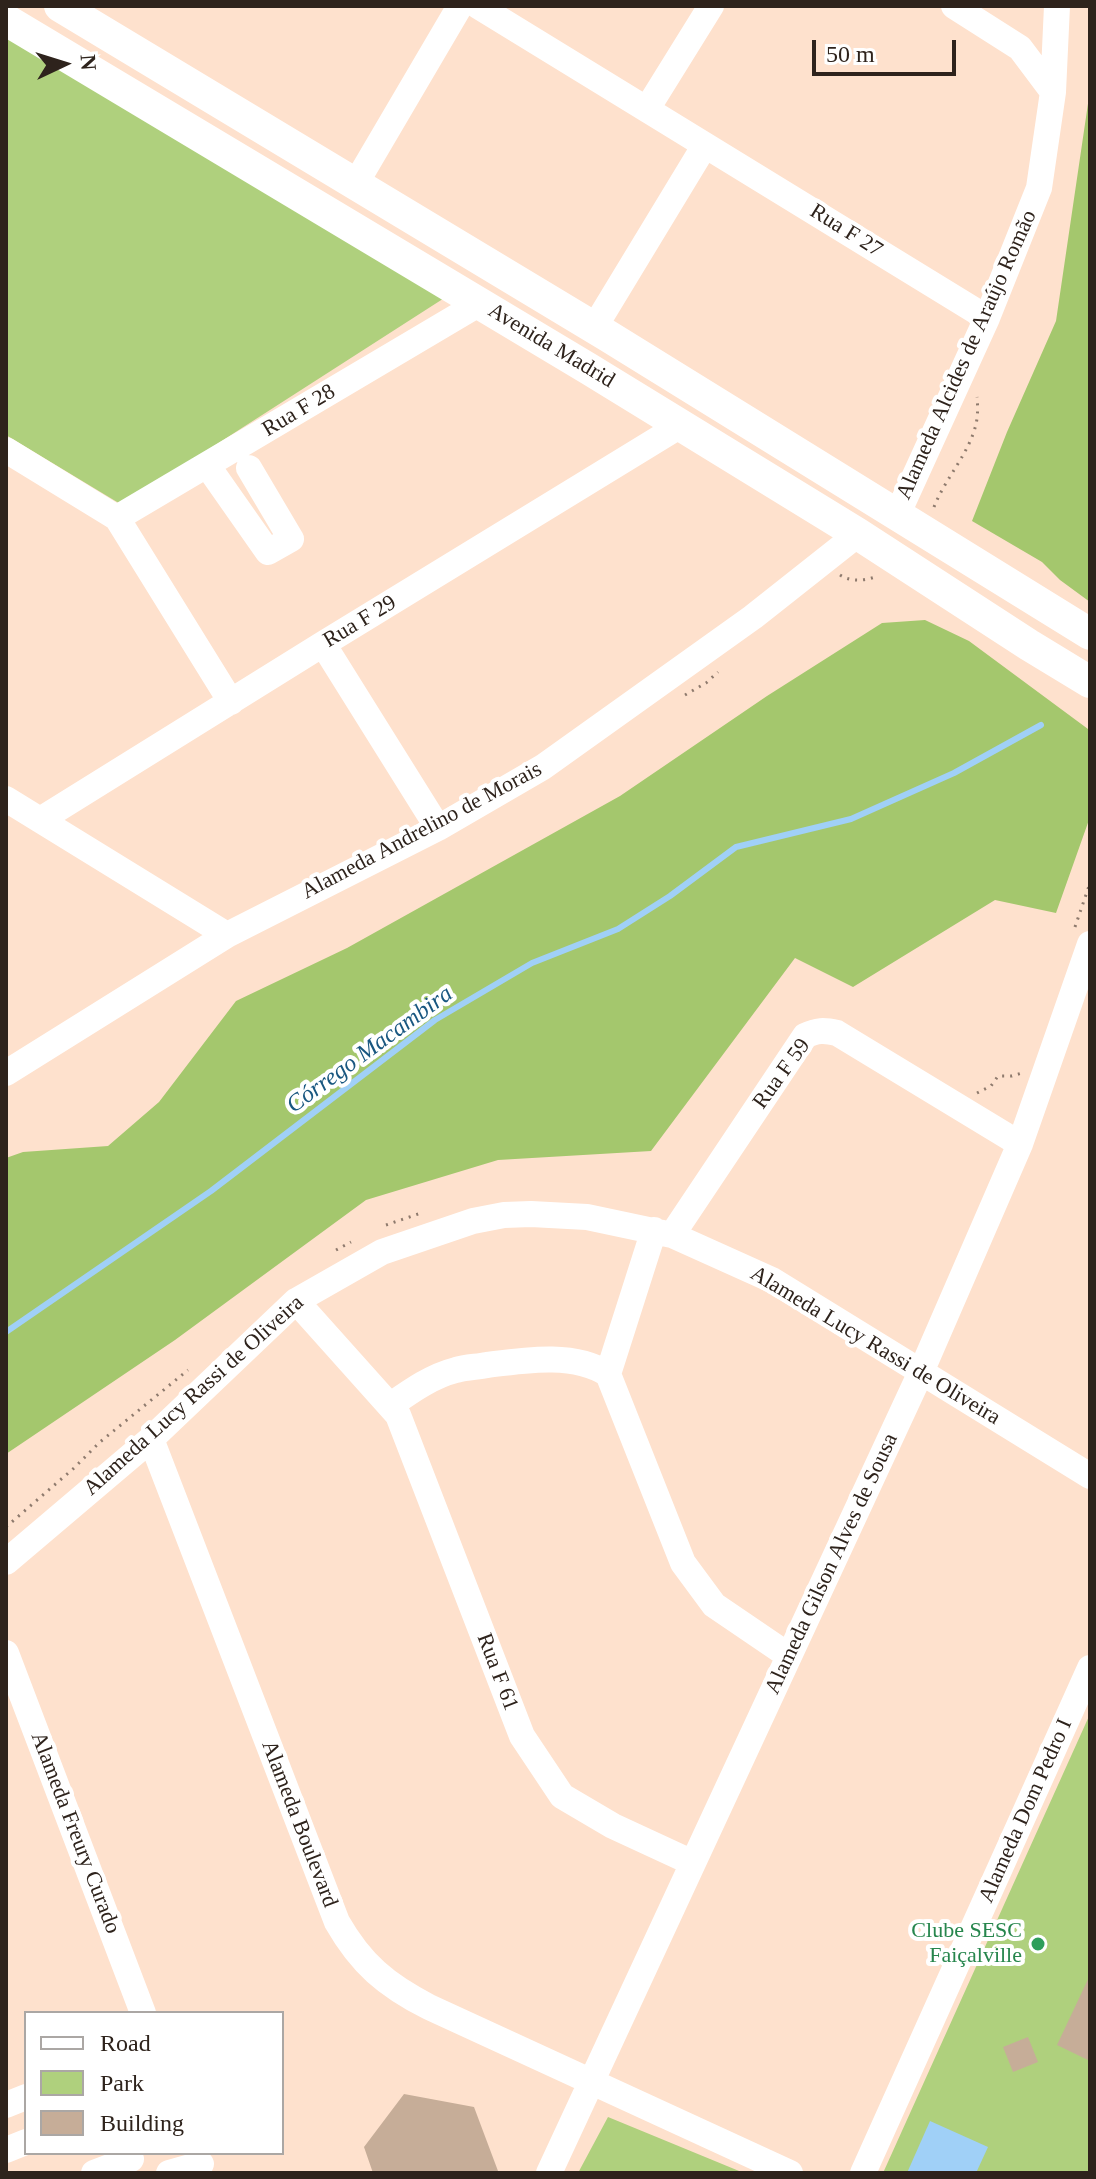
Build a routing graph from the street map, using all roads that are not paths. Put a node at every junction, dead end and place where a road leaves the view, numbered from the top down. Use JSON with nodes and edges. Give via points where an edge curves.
{"nodes":[{"id":1,"x":60,"y":6,"type":"edge"},
{"id":2,"x":460,"y":6,"type":"edge"},
{"id":3,"x":478,"y":6,"type":"edge"},
{"id":4,"x":711,"y":6,"type":"edge"},
{"id":5,"x":954,"y":6,"type":"edge"},
{"id":6,"x":1057,"y":6,"type":"edge"},
{"id":7,"x":6,"y":20,"type":"edge"},
{"id":8,"x":1053,"y":92,"type":"junction"},
{"id":9,"x":647,"y":109,"type":"junction"},
{"id":10,"x":705,"y":145,"type":"junction"},
{"id":11,"x":356,"y":183,"type":"junction"},
{"id":12,"x":480,"y":303,"type":"junction"},
{"id":13,"x":987,"y":318,"type":"junction"},
{"id":14,"x":594,"y":328,"type":"junction"},
{"id":15,"x":681,"y":425,"type":"junction"},
{"id":16,"x":6,"y":450,"type":"edge"},
{"id":17,"x":207,"y":465,"type":"junction"},
{"id":18,"x":249,"y":468,"type":"dead end"},
{"id":19,"x":898,"y":513,"type":"junction"},
{"id":20,"x":117,"y":518,"type":"junction"},
{"id":21,"x":858,"y":534,"type":"junction"},
{"id":22,"x":1090,"y":634,"type":"edge"},
{"id":23,"x":323,"y":644,"type":"junction"},
{"id":24,"x":1090,"y":682,"type":"edge"},
{"id":25,"x":231,"y":702,"type":"junction"},
{"id":26,"x":6,"y":799,"type":"edge"},
{"id":27,"x":40,"y":820,"type":"junction"},
{"id":28,"x":438,"y":828,"type":"junction"},
{"id":29,"x":227,"y":935,"type":"junction"},
{"id":30,"x":1082,"y":939,"type":"edge"},
{"id":31,"x":6,"y":1073,"type":"edge"},
{"id":32,"x":1020,"y":1144,"type":"junction"},
{"id":33,"x":663,"y":1233,"type":"junction"},
{"id":34,"x":296,"y":1301,"type":"junction"},
{"id":35,"x":921,"y":1372,"type":"junction"},
{"id":36,"x":608,"y":1374,"type":"junction"},
{"id":37,"x":391,"y":1405,"type":"junction"},
{"id":38,"x":151,"y":1439,"type":"junction"},
{"id":39,"x":1090,"y":1476,"type":"edge"},
{"id":40,"x":6,"y":1562,"type":"edge"},
{"id":41,"x":6,"y":1653,"type":"edge"},
{"id":42,"x":789,"y":1656,"type":"junction"},
{"id":43,"x":1090,"y":1668,"type":"edge"},
{"id":44,"x":693,"y":1863,"type":"junction"},
{"id":45,"x":142,"y":2011,"type":"edge"},
{"id":46,"x":591,"y":2083,"type":"junction"},
{"id":47,"x":132,"y":2162,"type":"edge"},
{"id":48,"x":200,"y":2163,"type":"edge"},
{"id":49,"x":94,"y":2173,"type":"edge"},
{"id":50,"x":169,"y":2173,"type":"edge"},
{"id":51,"x":549,"y":2173,"type":"edge"},
{"id":52,"x":790,"y":2173,"type":"edge"},
{"id":53,"x":863,"y":2173,"type":"edge"}],
"edges":[{"from":1,"to":11,"type":"main road","name":"Avenida Madrid"},
{"from":2,"to":11,"type":"street"},
{"from":3,"to":9,"type":"street","name":"Rua F 27"},
{"from":4,"to":9,"type":"street"},
{"from":5,"to":8,"type":"street","via":[[1020,48]]},
{"from":6,"to":8,"type":"street","name":"Alameda Alcides de Araújo Romão"},
{"from":7,"to":12,"type":"main road","name":"Avenida Madrid"},
{"from":8,"to":13,"type":"street","name":"Alameda Alcides de Araújo Romão","via":[[1039,188]]},
{"from":9,"to":10,"type":"street","name":"Rua F 27"},
{"from":10,"to":13,"type":"street","name":"Rua F 27"},
{"from":10,"to":14,"type":"street"},
{"from":11,"to":14,"type":"main road","name":"Avenida Madrid"},
{"from":12,"to":15,"type":"main road","name":"Avenida Madrid"},
{"from":12,"to":17,"type":"street","name":"Rua F 28"},
{"from":13,"to":19,"type":"street","name":"Alameda Alcides de Araújo Romão"},
{"from":14,"to":19,"type":"main road","name":"Avenida Madrid"},
{"from":15,"to":21,"type":"main road","name":"Avenida Madrid"},
{"from":15,"to":23,"type":"street","name":"Rua F 29"},
{"from":16,"to":20,"type":"street"},
{"from":17,"to":18,"type":"street","via":[[268,552],[291,539]]},
{"from":17,"to":20,"type":"street","name":"Rua F 28"},
{"from":19,"to":22,"type":"main road","name":"Avenida Madrid"},
{"from":20,"to":25,"type":"street"},
{"from":21,"to":24,"type":"main road","name":"Avenida Madrid"},
{"from":21,"to":28,"type":"street","name":"Alameda Andrelino de Morais","via":[[753,617],[543,767]]},
{"from":23,"to":25,"type":"street","name":"Rua F 29"},
{"from":23,"to":28,"type":"street"},
{"from":25,"to":27,"type":"street","name":"Rua F 29"},
{"from":26,"to":27,"type":"street"},
{"from":27,"to":29,"type":"street"},
{"from":28,"to":29,"type":"street","name":"Alameda Andrelino de Morais"},
{"from":29,"to":31,"type":"street","name":"Alameda Andrelino de Morais"},
{"from":30,"to":32,"type":"street","name":"Alameda Gilson Alves de Sousa"},
{"from":32,"to":33,"type":"street","name":"Rua F 59","via":[[837,1033],[815,1031],[805,1036]]},
{"from":32,"to":35,"type":"street","name":"Alameda Gilson Alves de Sousa"},
{"from":33,"to":34,"type":"street","name":"Alameda Lucy Rassi de Oliveira","via":[[587,1217],[504,1215],[382,1252]]},
{"from":33,"to":35,"type":"street","name":"Alameda Lucy Rassi de Oliveira","via":[[772,1280]]},
{"from":33,"to":36,"type":"street"},
{"from":34,"to":37,"type":"street","name":"Rua F 61"},
{"from":34,"to":38,"type":"street","name":"Alameda Lucy Rassi de Oliveira"},
{"from":35,"to":39,"type":"street","name":"Alameda Lucy Rassi de Oliveira"},
{"from":35,"to":42,"type":"street","name":"Alameda Gilson Alves de Sousa"},
{"from":36,"to":37,"type":"street","via":[[566,1361],[504,1363],[456,1370]]},
{"from":36,"to":42,"type":"street","via":[[683,1563],[714,1605]]},
{"from":37,"to":44,"type":"street","name":"Rua F 61","via":[[522,1736],[562,1796]]},
{"from":38,"to":40,"type":"street","name":"Alameda Lucy Rassi de Oliveira"},
{"from":38,"to":46,"type":"street","name":"Alameda Boulevard","via":[[351,1947],[398,1992]]},
{"from":41,"to":45,"type":"street","name":"Alameda Freury Curado"},
{"from":42,"to":44,"type":"street","name":"Alameda Gilson Alves de Sousa"},
{"from":43,"to":53,"type":"street","name":"Alameda Dom Pedro I"},
{"from":44,"to":46,"type":"street","name":"Alameda Gilson Alves de Sousa"},
{"from":46,"to":51,"type":"street","name":"Alameda Gilson Alves de Sousa"},
{"from":46,"to":52,"type":"street","name":"Alameda Boulevard"},
{"from":47,"to":49,"type":"street"},
{"from":48,"to":50,"type":"street"}]}
